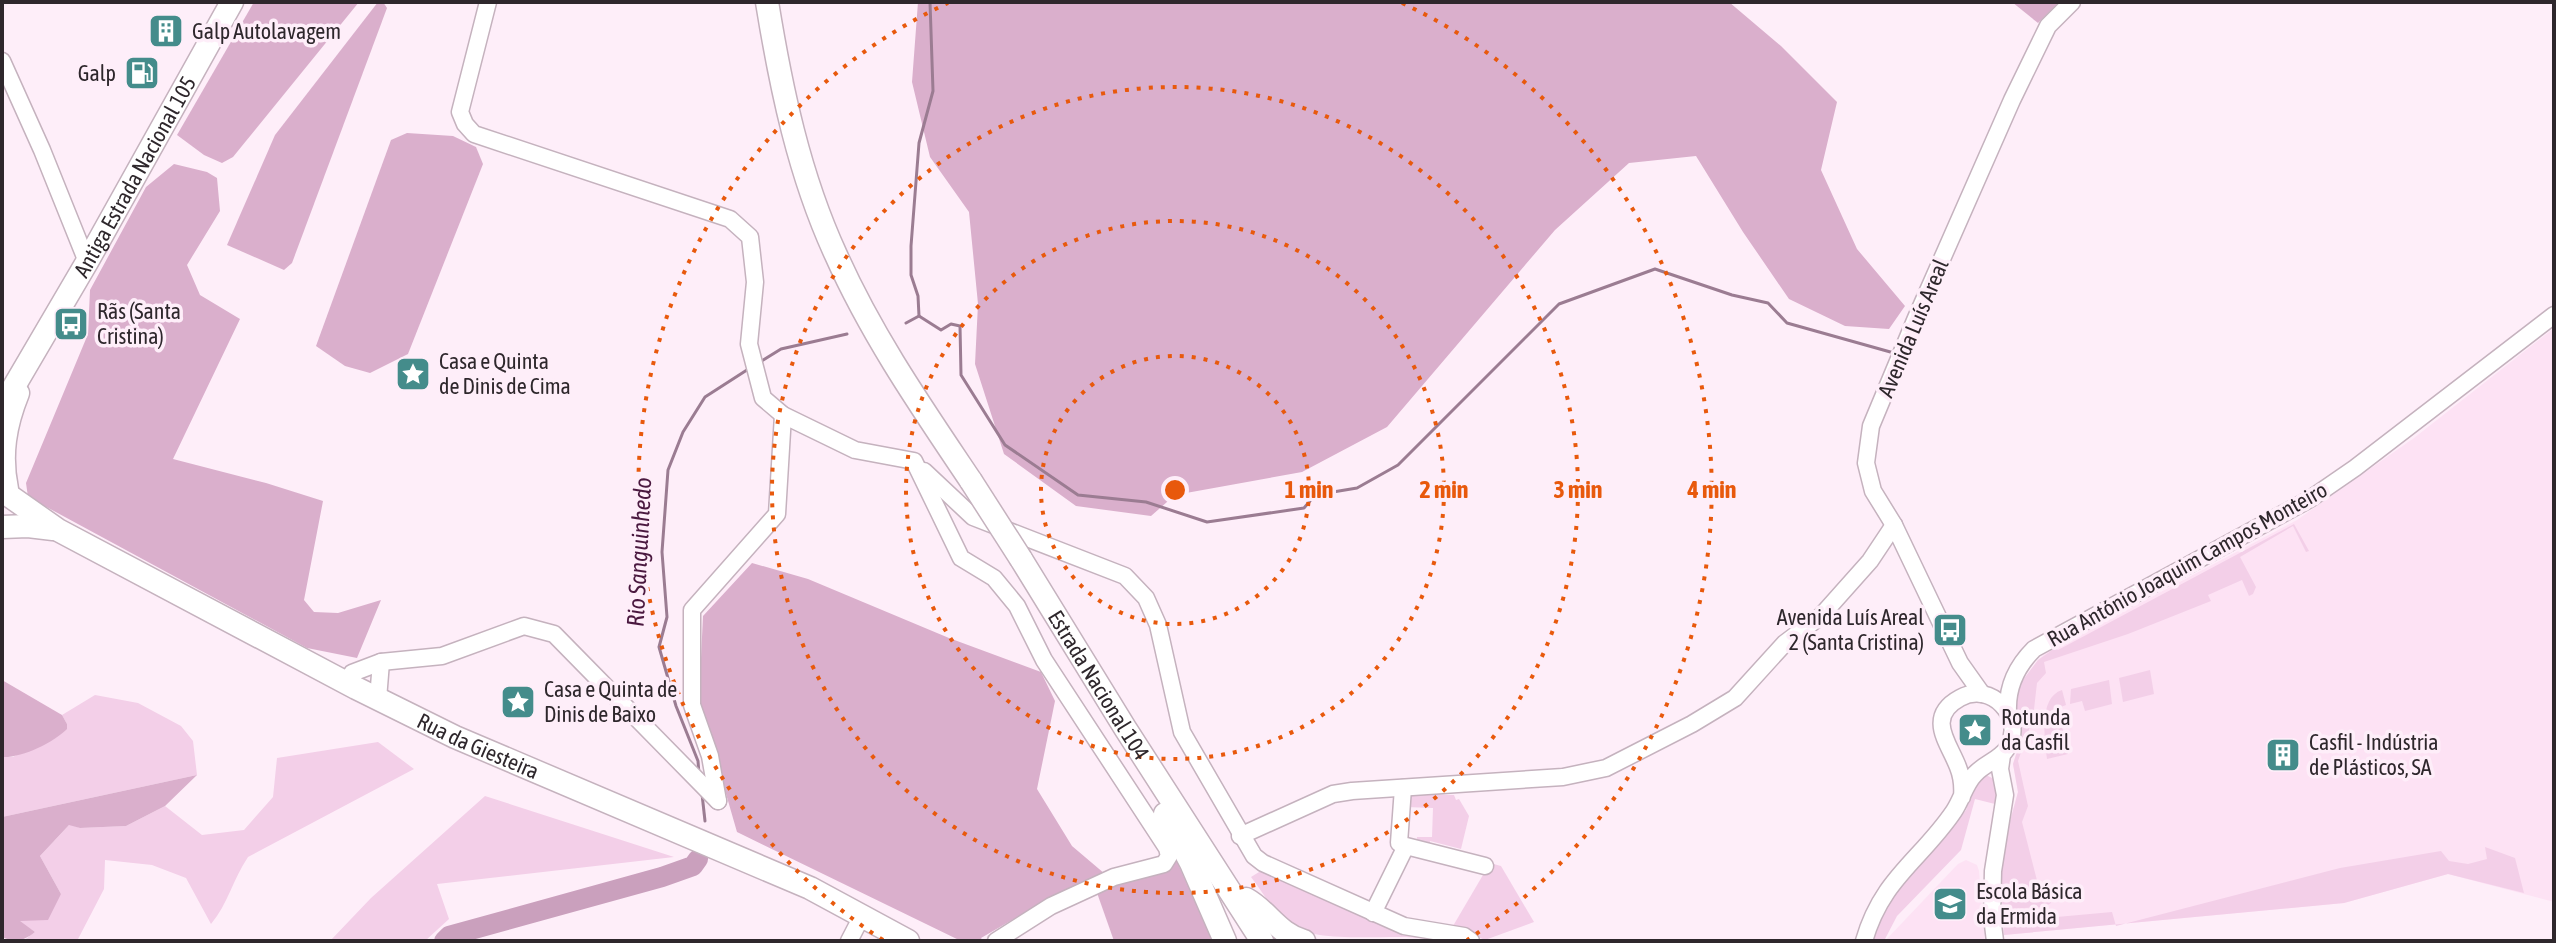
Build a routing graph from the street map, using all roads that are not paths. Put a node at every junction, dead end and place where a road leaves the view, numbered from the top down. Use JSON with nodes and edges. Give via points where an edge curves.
{"nodes":[{"id":1,"x":232,"y":2,"type":"edge"},
{"id":2,"x":488,"y":2,"type":"edge"},
{"id":3,"x":767,"y":2,"type":"edge"},
{"id":4,"x":2072,"y":2,"type":"edge"},
{"id":5,"x":2,"y":61,"type":"edge"},
{"id":6,"x":8,"y":93,"type":"edge"},
{"id":7,"x":87,"y":262,"type":"junction"},
{"id":8,"x":2554,"y":315,"type":"edge"},
{"id":9,"x":35,"y":351,"type":"junction"},
{"id":10,"x":2,"y":407,"type":"edge"},
{"id":11,"x":783,"y":415,"type":"junction"},
{"id":12,"x":914,"y":461,"type":"junction"},
{"id":13,"x":6,"y":491,"type":"edge"},
{"id":14,"x":1894,"y":525,"type":"junction"},
{"id":15,"x":2,"y":527,"type":"edge"},
{"id":16,"x":58,"y":530,"type":"junction"},
{"id":17,"x":1064,"y":626,"type":"junction"},
{"id":18,"x":381,"y":662,"type":"junction"},
{"id":19,"x":1960,"y":663,"type":"junction"},
{"id":20,"x":2016,"y":673,"type":"junction"},
{"id":21,"x":347,"y":683,"type":"junction"},
{"id":22,"x":1984,"y":694,"type":"junction"},
{"id":23,"x":378,"y":699,"type":"junction"},
{"id":24,"x":1949,"y":707,"type":"junction"},
{"id":25,"x":2008,"y":711,"type":"junction"},
{"id":26,"x":1125,"y":728,"type":"junction"},
{"id":27,"x":1948,"y":750,"type":"junction"},
{"id":28,"x":1994,"y":759,"type":"junction"},
{"id":29,"x":1403,"y":788,"type":"junction"},
{"id":30,"x":1962,"y":797,"type":"junction"},
{"id":31,"x":1240,"y":836,"type":"junction"},
{"id":32,"x":1398,"y":843,"type":"junction"},
{"id":33,"x":1485,"y":866,"type":"dead end"},
{"id":34,"x":1246,"y":899,"type":"junction"},
{"id":35,"x":1373,"y":913,"type":"junction"},
{"id":36,"x":863,"y":914,"type":"junction"},
{"id":37,"x":849,"y":941,"type":"edge"},
{"id":38,"x":908,"y":941,"type":"edge"},
{"id":39,"x":996,"y":941,"type":"edge"},
{"id":40,"x":1225,"y":941,"type":"edge"},
{"id":41,"x":1262,"y":941,"type":"edge"},
{"id":42,"x":1272,"y":941,"type":"edge"},
{"id":43,"x":1304,"y":941,"type":"edge"},
{"id":44,"x":1471,"y":941,"type":"edge"},
{"id":45,"x":1864,"y":941,"type":"edge"},
{"id":46,"x":1995,"y":941,"type":"edge"}],
"edges":[{"from":1,"to":7,"type":"main road","name":"Antiga Estrada Nacional 105"},
{"from":2,"to":11,"type":"street","via":[[460,112],[465,124],[474,134],[730,219],[750,237],[755,282],[749,344],[763,398]]},
{"from":3,"to":17,"type":"main road","bridge":true,"via":[[793,134],[835,254],[899,372]]},
{"from":4,"to":14,"type":"street","name":"Avenida Luís Areal","via":[[2042,38],[1871,426],[1866,463],[1873,491]]},
{"from":5,"to":6,"type":"street"},
{"from":6,"to":7,"type":"street"},
{"from":7,"to":9,"type":"main road","name":"Antiga Estrada Nacional 105"},
{"from":8,"to":20,"type":"street","name":"Rua António Joaquim Campos Monteiro","via":[[2310,499],[2041,644]]},
{"from":9,"to":10,"type":"main road","name":"Antiga Estrada Nacional 105"},
{"from":9,"to":13,"type":"main road","name":"Antiga Estrada Nacional 105","via":[[3,442]]},
{"from":11,"to":12,"type":"street","via":[[855,450]]},
{"from":11,"to":18,"type":"street","via":[[777,514],[692,610],[692,705],[710,756],[718,801],[554,634],[524,626],[442,656]]},
{"from":12,"to":31,"type":"street","via":[[973,517],[1125,576],[1146,598],[1158,625],[1182,732]]},
{"from":12,"to":39,"type":"street","via":[[961,558],[994,578],[1017,606],[1044,660],[1169,856],[1157,868],[1114,877],[1051,906]]},
{"from":13,"to":15,"type":"main road","via":[[12,513]]},
{"from":13,"to":16,"type":"main road","name":"Rua da Giesteira"},
{"from":14,"to":19,"type":"street","name":"Avenida Luís Areal"},
{"from":14,"to":29,"type":"street","via":[[1821,616],[1785,643],[1735,698],[1692,724],[1606,768]]},
{"from":15,"to":16,"type":"main road"},
{"from":16,"to":21,"type":"main road","name":"Rua da Giesteira"},
{"from":17,"to":26,"type":"main road","name":"Estrada Nacional 104"},
{"from":17,"to":34,"type":"main road","name":"Estrada Nacional 104"},
{"from":18,"to":21,"type":"street","via":[[352,673]]},
{"from":18,"to":23,"type":"street"},
{"from":19,"to":22,"type":"street","name":"Avenida Luís Areal"},
{"from":19,"to":24,"type":"street","via":[[1961,679]]},
{"from":20,"to":22,"type":"street","name":"Rua António Joaquim Campos Monteiro"},
{"from":20,"to":25,"type":"street","name":"Rua António Joaquim Campos Monteiro","via":[[2008,690]]},
{"from":21,"to":23,"type":"main road","name":"Rua da Giesteira"},
{"from":22,"to":24,"type":"street","via":[[1964,696]]},
{"from":22,"to":25,"type":"street"},
{"from":23,"to":36,"type":"main road","name":"Rua da Giesteira"},
{"from":24,"to":27,"type":"street","via":[[1941,728]]},
{"from":25,"to":28,"type":"street","via":[[2009,745]]},
{"from":26,"to":40,"type":"main road","via":[[1123,735],[1191,863]]},
{"from":26,"to":41,"type":"main road","name":"Estrada Nacional 104"},
{"from":27,"to":28,"type":"street","via":[[1966,763]]},
{"from":27,"to":30,"type":"street","via":[[1960,772]]},
{"from":28,"to":30,"type":"street","via":[[1974,775]]},
{"from":28,"to":46,"type":"street","via":[[2005,795],[1993,871]]},
{"from":29,"to":31,"type":"street","via":[[1333,794]]},
{"from":29,"to":32,"type":"street"},
{"from":30,"to":45,"type":"street","via":[[1890,886]]},
{"from":31,"to":35,"type":"street","via":[[1263,863]]},
{"from":32,"to":33,"type":"street"},
{"from":32,"to":35,"type":"street"},
{"from":34,"to":42,"type":"main road","name":"Estrada Nacional 104"},
{"from":34,"to":43,"type":"main road","via":[[1273,924]]},
{"from":35,"to":44,"type":"street"},
{"from":36,"to":37,"type":"street"},
{"from":36,"to":38,"type":"main road","name":"Rua da Giesteira"}]}
